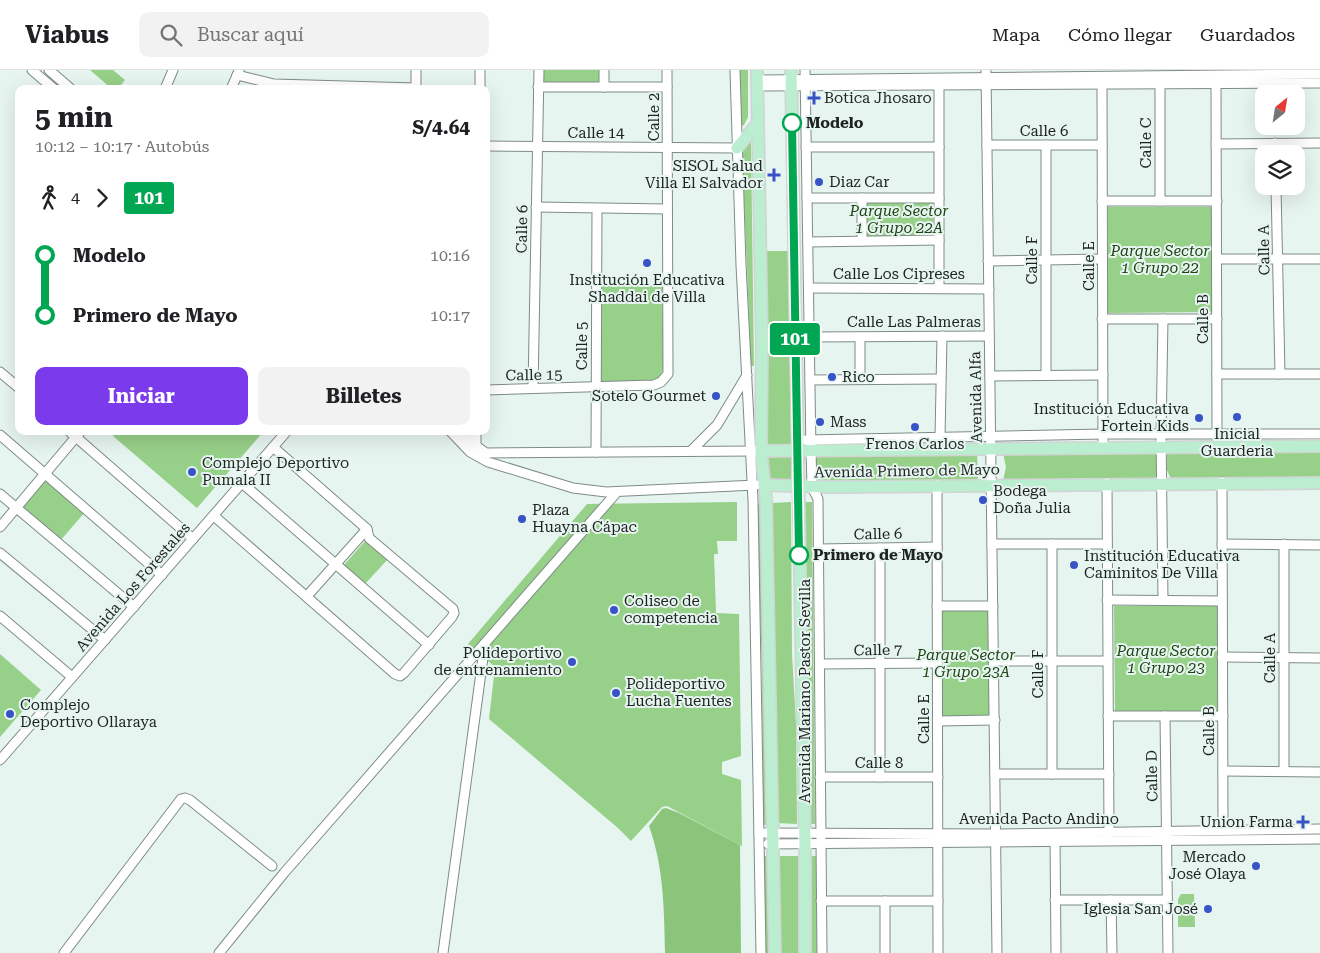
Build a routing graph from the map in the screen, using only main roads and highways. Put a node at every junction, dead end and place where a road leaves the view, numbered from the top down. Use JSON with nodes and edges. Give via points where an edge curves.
{"nodes":[{"id":1,"x":757,"y":79,"type":"edge"},
{"id":2,"x":791,"y":79,"type":"edge"},
{"id":3,"x":758,"y":123,"type":"junction"},
{"id":4,"x":737,"y":148,"type":"road end"},
{"id":5,"x":797,"y":446,"type":"junction"},
{"id":6,"x":1320,"y":446,"type":"edge"},
{"id":7,"x":755,"y":451,"type":"junction"},
{"id":8,"x":1320,"y":483,"type":"edge"},
{"id":9,"x":764,"y":485,"type":"junction"},
{"id":10,"x":798,"y":487,"type":"junction"},
{"id":11,"x":775,"y":953,"type":"edge"},
{"id":12,"x":805,"y":953,"type":"edge"}],
"edges":[{"from":1,"to":3,"type":"main road"},
{"from":2,"to":5,"type":"main road","name":"Avenida Mariano Pastor Sevilla"},
{"from":3,"to":4,"type":"main road"},
{"from":3,"to":7,"type":"main road","via":[[762,344]]},
{"from":5,"to":6,"type":"main road","name":"Avenida Primero de Mayo","via":[[991,449]]},
{"from":5,"to":7,"type":"main road","name":"Avenida Primero de Mayo"},
{"from":5,"to":10,"type":"main road","name":"Avenida Mariano Pastor Sevilla"},
{"from":7,"to":9,"type":"main road"},
{"from":8,"to":10,"type":"main road","name":"Avenida Primero de Mayo"},
{"from":9,"to":10,"type":"main road","name":"Avenida Primero de Mayo"},
{"from":9,"to":11,"type":"main road"},
{"from":10,"to":12,"type":"main road","name":"Avenida Mariano Pastor Sevilla"}]}
